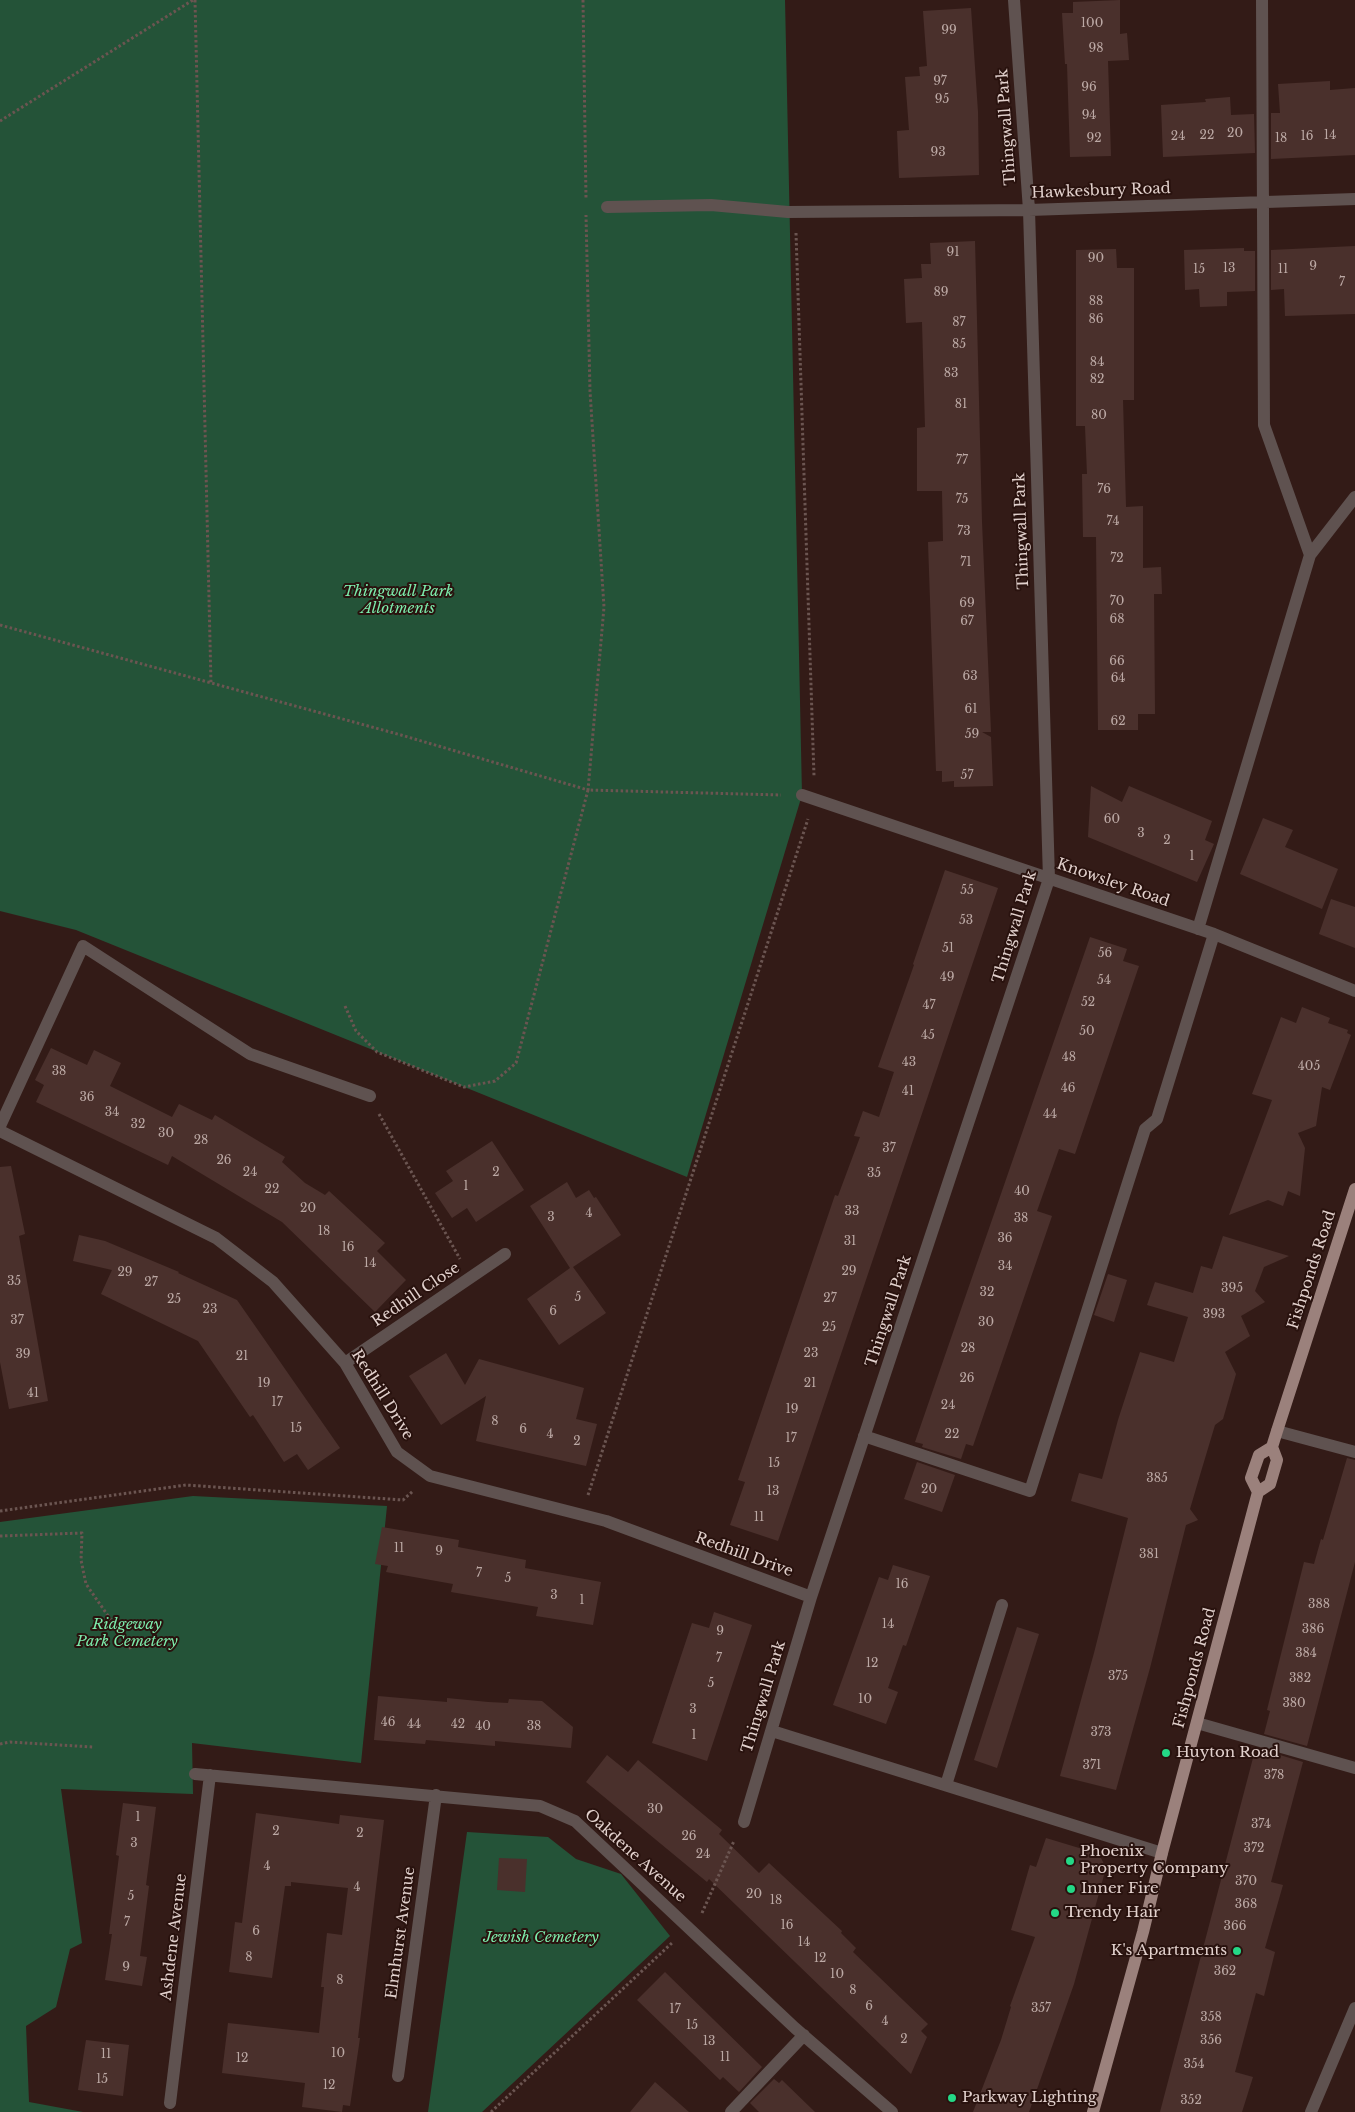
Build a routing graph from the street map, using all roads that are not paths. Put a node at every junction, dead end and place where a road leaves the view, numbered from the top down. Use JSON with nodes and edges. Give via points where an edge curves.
{"nodes":[{"id":1,"x":1014,"y":0,"type":"edge"},
{"id":2,"x":1262,"y":0,"type":"edge"},
{"id":3,"x":1355,"y":199,"type":"edge"},
{"id":4,"x":1264,"y":201,"type":"junction"},
{"id":5,"x":607,"y":207,"type":"dead end"},
{"id":6,"x":1028,"y":210,"type":"junction"},
{"id":7,"x":1355,"y":497,"type":"edge"},
{"id":8,"x":1310,"y":555,"type":"junction"},
{"id":9,"x":802,"y":795,"type":"road end"},
{"id":10,"x":1050,"y":879,"type":"junction"},
{"id":11,"x":1198,"y":929,"type":"junction"},
{"id":12,"x":1214,"y":934,"type":"junction"},
{"id":13,"x":1355,"y":991,"type":"edge"},
{"id":14,"x":370,"y":1096,"type":"road end"},
{"id":15,"x":0,"y":1126,"type":"edge"},
{"id":16,"x":0,"y":1131,"type":"edge"},
{"id":17,"x":1355,"y":1189,"type":"edge"},
{"id":18,"x":506,"y":1254,"type":"dead end"},
{"id":19,"x":345,"y":1363,"type":"junction"},
{"id":20,"x":1277,"y":1431,"type":"junction"},
{"id":21,"x":864,"y":1436,"type":"junction"},
{"id":22,"x":1272,"y":1447,"type":"junction"},
{"id":23,"x":1355,"y":1452,"type":"edge"},
{"id":24,"x":1258,"y":1492,"type":"junction"},
{"id":25,"x":811,"y":1597,"type":"junction"},
{"id":26,"x":1002,"y":1605,"type":"dead end"},
{"id":27,"x":1197,"y":1723,"type":"junction"},
{"id":28,"x":772,"y":1731,"type":"junction"},
{"id":29,"x":1355,"y":1768,"type":"edge"},
{"id":30,"x":194,"y":1774,"type":"dead end"},
{"id":31,"x":210,"y":1775,"type":"junction"},
{"id":32,"x":946,"y":1785,"type":"junction"},
{"id":33,"x":436,"y":1795,"type":"junction"},
{"id":34,"x":744,"y":1822,"type":"dead end"},
{"id":35,"x":1162,"y":1853,"type":"junction"},
{"id":36,"x":1355,"y":2008,"type":"edge"},
{"id":37,"x":804,"y":2035,"type":"junction"},
{"id":38,"x":398,"y":2076,"type":"dead end"},
{"id":39,"x":170,"y":2103,"type":"dead end"},
{"id":40,"x":731,"y":2112,"type":"edge"},
{"id":41,"x":892,"y":2112,"type":"edge"},
{"id":42,"x":1093,"y":2112,"type":"edge"},
{"id":43,"x":1311,"y":2112,"type":"edge"}],
"edges":[{"from":1,"to":6,"type":"street","name":"Thingwall Park"},
{"from":2,"to":4,"type":"street"},
{"from":3,"to":4,"type":"street","name":"Hawkesbury Road"},
{"from":4,"to":6,"type":"street","name":"Hawkesbury Road"},
{"from":4,"to":8,"type":"street","via":[[1264,425]]},
{"from":5,"to":6,"type":"street","name":"Hawkesbury Road","via":[[711,205],[792,212]]},
{"from":6,"to":10,"type":"street","name":"Thingwall Park"},
{"from":7,"to":8,"type":"street"},
{"from":8,"to":11,"type":"street"},
{"from":9,"to":10,"type":"street","name":"Knowsley Road"},
{"from":10,"to":11,"type":"street","name":"Knowsley Road"},
{"from":10,"to":21,"type":"street","name":"Thingwall Park"},
{"from":11,"to":12,"type":"street","name":"Knowsley Road"},
{"from":12,"to":13,"type":"street","name":"Knowsley Road"},
{"from":12,"to":21,"type":"street","via":[[1157,1119],[1145,1129],[1030,1491]]},
{"from":14,"to":15,"type":"street","via":[[250,1054],[83,946]]},
{"from":16,"to":19,"type":"street","name":"Redhill Drive","via":[[216,1238],[273,1282]]},
{"from":17,"to":20,"type":"main road","name":"Fishponds Road"},
{"from":18,"to":19,"type":"street","name":"Redhill Close"},
{"from":19,"to":25,"type":"street","name":"Redhill Drive","via":[[397,1452],[430,1476],[606,1521]]},
{"from":20,"to":22,"type":"main road","name":"Fishponds Road"},
{"from":20,"to":23,"type":"street"},
{"from":21,"to":25,"type":"street","name":"Thingwall Park"},
{"from":22,"to":24,"type":"main road","name":"Fishponds Road","via":[[1277,1460],[1270,1484]]},
{"from":22,"to":24,"type":"main road","name":"Fishponds Road","via":[[1258,1455],[1251,1478]]},
{"from":24,"to":27,"type":"main road","name":"Fishponds Road"},
{"from":25,"to":28,"type":"street","name":"Thingwall Park"},
{"from":26,"to":32,"type":"street"},
{"from":27,"to":29,"type":"street"},
{"from":27,"to":35,"type":"main road","name":"Fishponds Road"},
{"from":28,"to":32,"type":"street"},
{"from":28,"to":34,"type":"street","name":"Thingwall Park"},
{"from":30,"to":31,"type":"street","name":"Oakdene Avenue"},
{"from":31,"to":33,"type":"street","name":"Oakdene Avenue"},
{"from":31,"to":39,"type":"street","name":"Ashdene Avenue"},
{"from":32,"to":35,"type":"street"},
{"from":33,"to":37,"type":"street","name":"Oakdene Avenue","via":[[540,1806],[575,1821]]},
{"from":33,"to":38,"type":"street","name":"Elmhurst Avenue"},
{"from":35,"to":42,"type":"main road","name":"Fishponds Road"},
{"from":36,"to":43,"type":"street"},
{"from":37,"to":40,"type":"street"},
{"from":37,"to":41,"type":"street","name":"Oakdene Avenue"}]}
